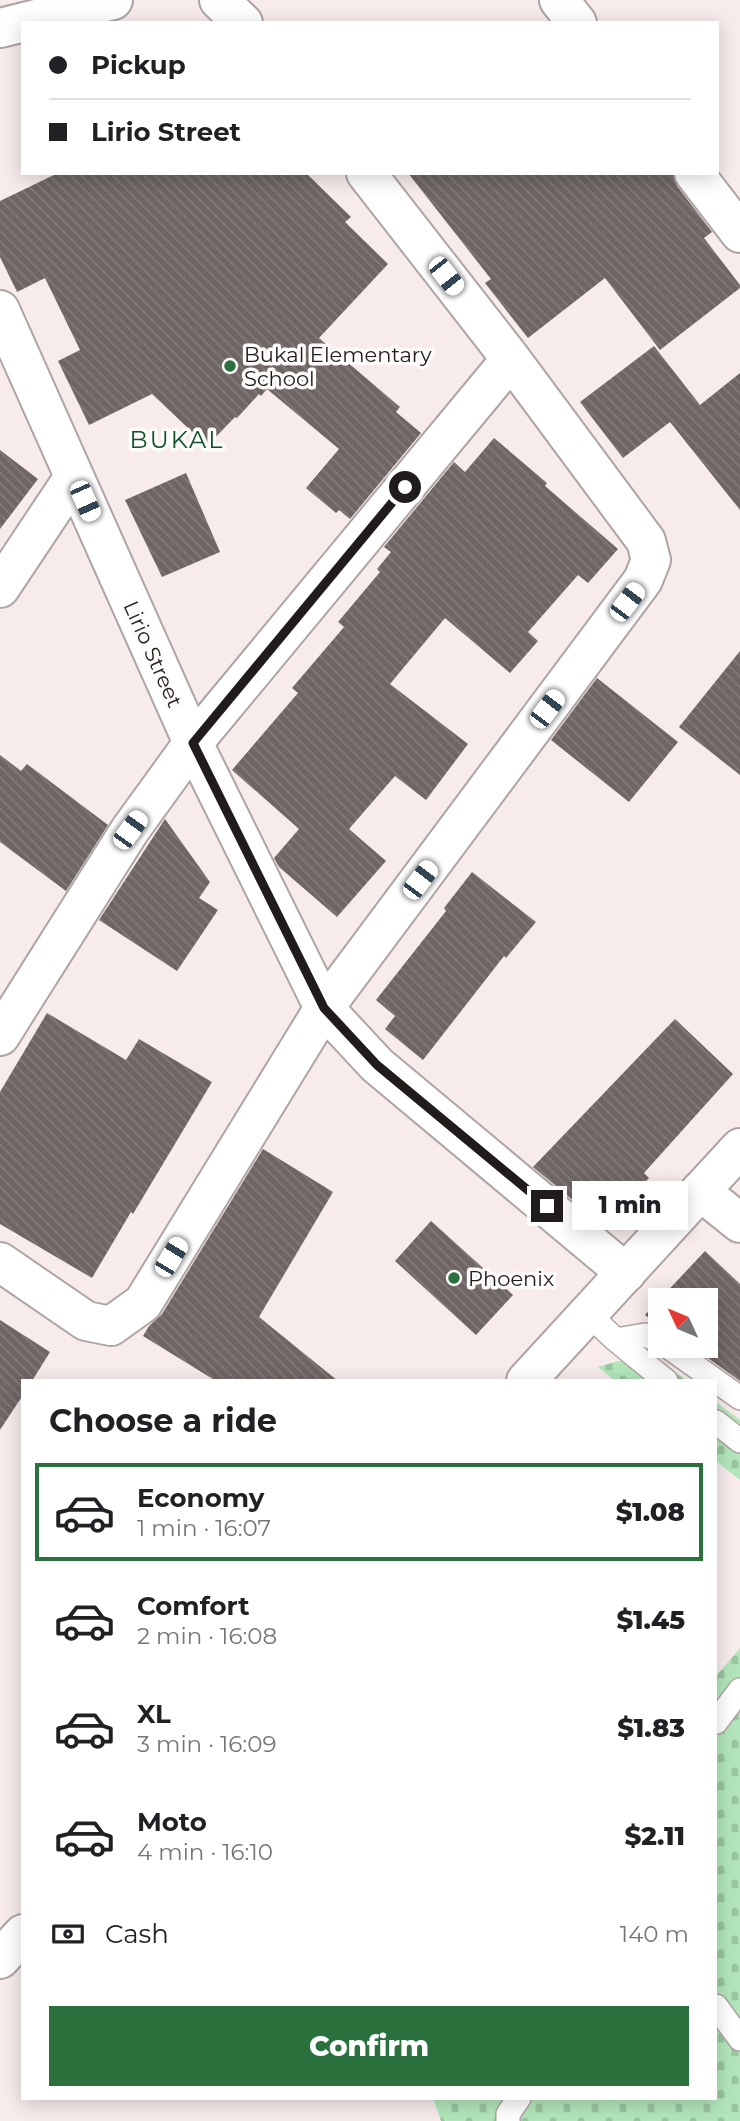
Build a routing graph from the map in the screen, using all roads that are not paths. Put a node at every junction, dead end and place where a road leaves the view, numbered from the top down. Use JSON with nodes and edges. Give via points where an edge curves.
{"nodes":[{"id":1,"x":113,"y":0,"type":"edge"},
{"id":2,"x":219,"y":0,"type":"edge"},
{"id":3,"x":559,"y":0,"type":"edge"},
{"id":4,"x":31,"y":21,"type":"edge"},
{"id":5,"x":241,"y":21,"type":"edge"},
{"id":6,"x":575,"y":21,"type":"edge"},
{"id":7,"x":21,"y":24,"type":"edge"},
{"id":8,"x":0,"y":29,"type":"edge"},
{"id":9,"x":368,"y":175,"type":"edge"},
{"id":10,"x":696,"y":175,"type":"edge"},
{"id":11,"x":740,"y":233,"type":"edge"},
{"id":12,"x":0,"y":310,"type":"edge"},
{"id":13,"x":511,"y":359,"type":"junction"},
{"id":14,"x":74,"y":477,"type":"junction"},
{"id":15,"x":0,"y":588,"type":"edge"},
{"id":16,"x":193,"y":743,"type":"junction"},
{"id":17,"x":324,"y":1008,"type":"junction"},
{"id":18,"x":0,"y":1036,"type":"edge"},
{"id":19,"x":740,"y":1148,"type":"edge"},
{"id":20,"x":700,"y":1191,"type":"junction"},
{"id":21,"x":740,"y":1223,"type":"edge"},
{"id":22,"x":626,"y":1273,"type":"junction"},
{"id":23,"x":5,"y":1276,"type":"edge"},
{"id":24,"x":587,"y":1313,"type":"junction"},
{"id":25,"x":648,"y":1336,"type":"edge"},
{"id":26,"x":616,"y":1340,"type":"junction"},
{"id":27,"x":684,"y":1358,"type":"edge"},
{"id":28,"x":536,"y":1378,"type":"edge"},
{"id":29,"x":664,"y":1379,"type":"edge"},
{"id":30,"x":713,"y":1379,"type":"edge"},
{"id":31,"x":717,"y":1382,"type":"edge"},
{"id":32,"x":740,"y":1398,"type":"edge"},
{"id":33,"x":717,"y":1423,"type":"edge"},
{"id":34,"x":740,"y":1441,"type":"edge"},
{"id":35,"x":740,"y":1690,"type":"edge"},
{"id":36,"x":717,"y":1721,"type":"edge"},
{"id":37,"x":21,"y":1936,"type":"edge"},
{"id":38,"x":0,"y":1959,"type":"edge"},
{"id":39,"x":717,"y":2007,"type":"edge"},
{"id":40,"x":740,"y":2039,"type":"edge"},
{"id":41,"x":518,"y":2100,"type":"edge"},
{"id":42,"x":508,"y":2121,"type":"edge"}],
"edges":[{"from":1,"to":4,"type":"street"},
{"from":2,"to":5,"type":"street"},
{"from":3,"to":6,"type":"street"},
{"from":7,"to":8,"type":"street"},
{"from":9,"to":13,"type":"street"},
{"from":10,"to":11,"type":"street"},
{"from":12,"to":14,"type":"street","name":"Lirio Street"},
{"from":13,"to":16,"type":"street"},
{"from":13,"to":17,"type":"street","via":[[646,541],[651,560],[643,580]]},
{"from":14,"to":15,"type":"street"},
{"from":14,"to":16,"type":"street","name":"Lirio Street"},
{"from":16,"to":17,"type":"street","name":"Lirio Street"},
{"from":16,"to":18,"type":"street","via":[[130,830]]},
{"from":17,"to":22,"type":"street","name":"Lirio Street","via":[[377,1065]]},
{"from":17,"to":23,"type":"street","via":[[143,1303],[111,1326],[86,1321]]},
{"from":19,"to":20,"type":"street"},
{"from":20,"to":21,"type":"street"},
{"from":20,"to":22,"type":"street"},
{"from":22,"to":24,"type":"street"},
{"from":24,"to":26,"type":"lane"},
{"from":24,"to":28,"type":"street"},
{"from":25,"to":26,"type":"lane"},
{"from":26,"to":29,"type":"lane"},
{"from":27,"to":30,"type":"lane"},
{"from":31,"to":32,"type":"lane"},
{"from":33,"to":34,"type":"lane"},
{"from":35,"to":36,"type":"lane"},
{"from":37,"to":38,"type":"street"},
{"from":39,"to":40,"type":"lane"},
{"from":41,"to":42,"type":"lane"}]}
